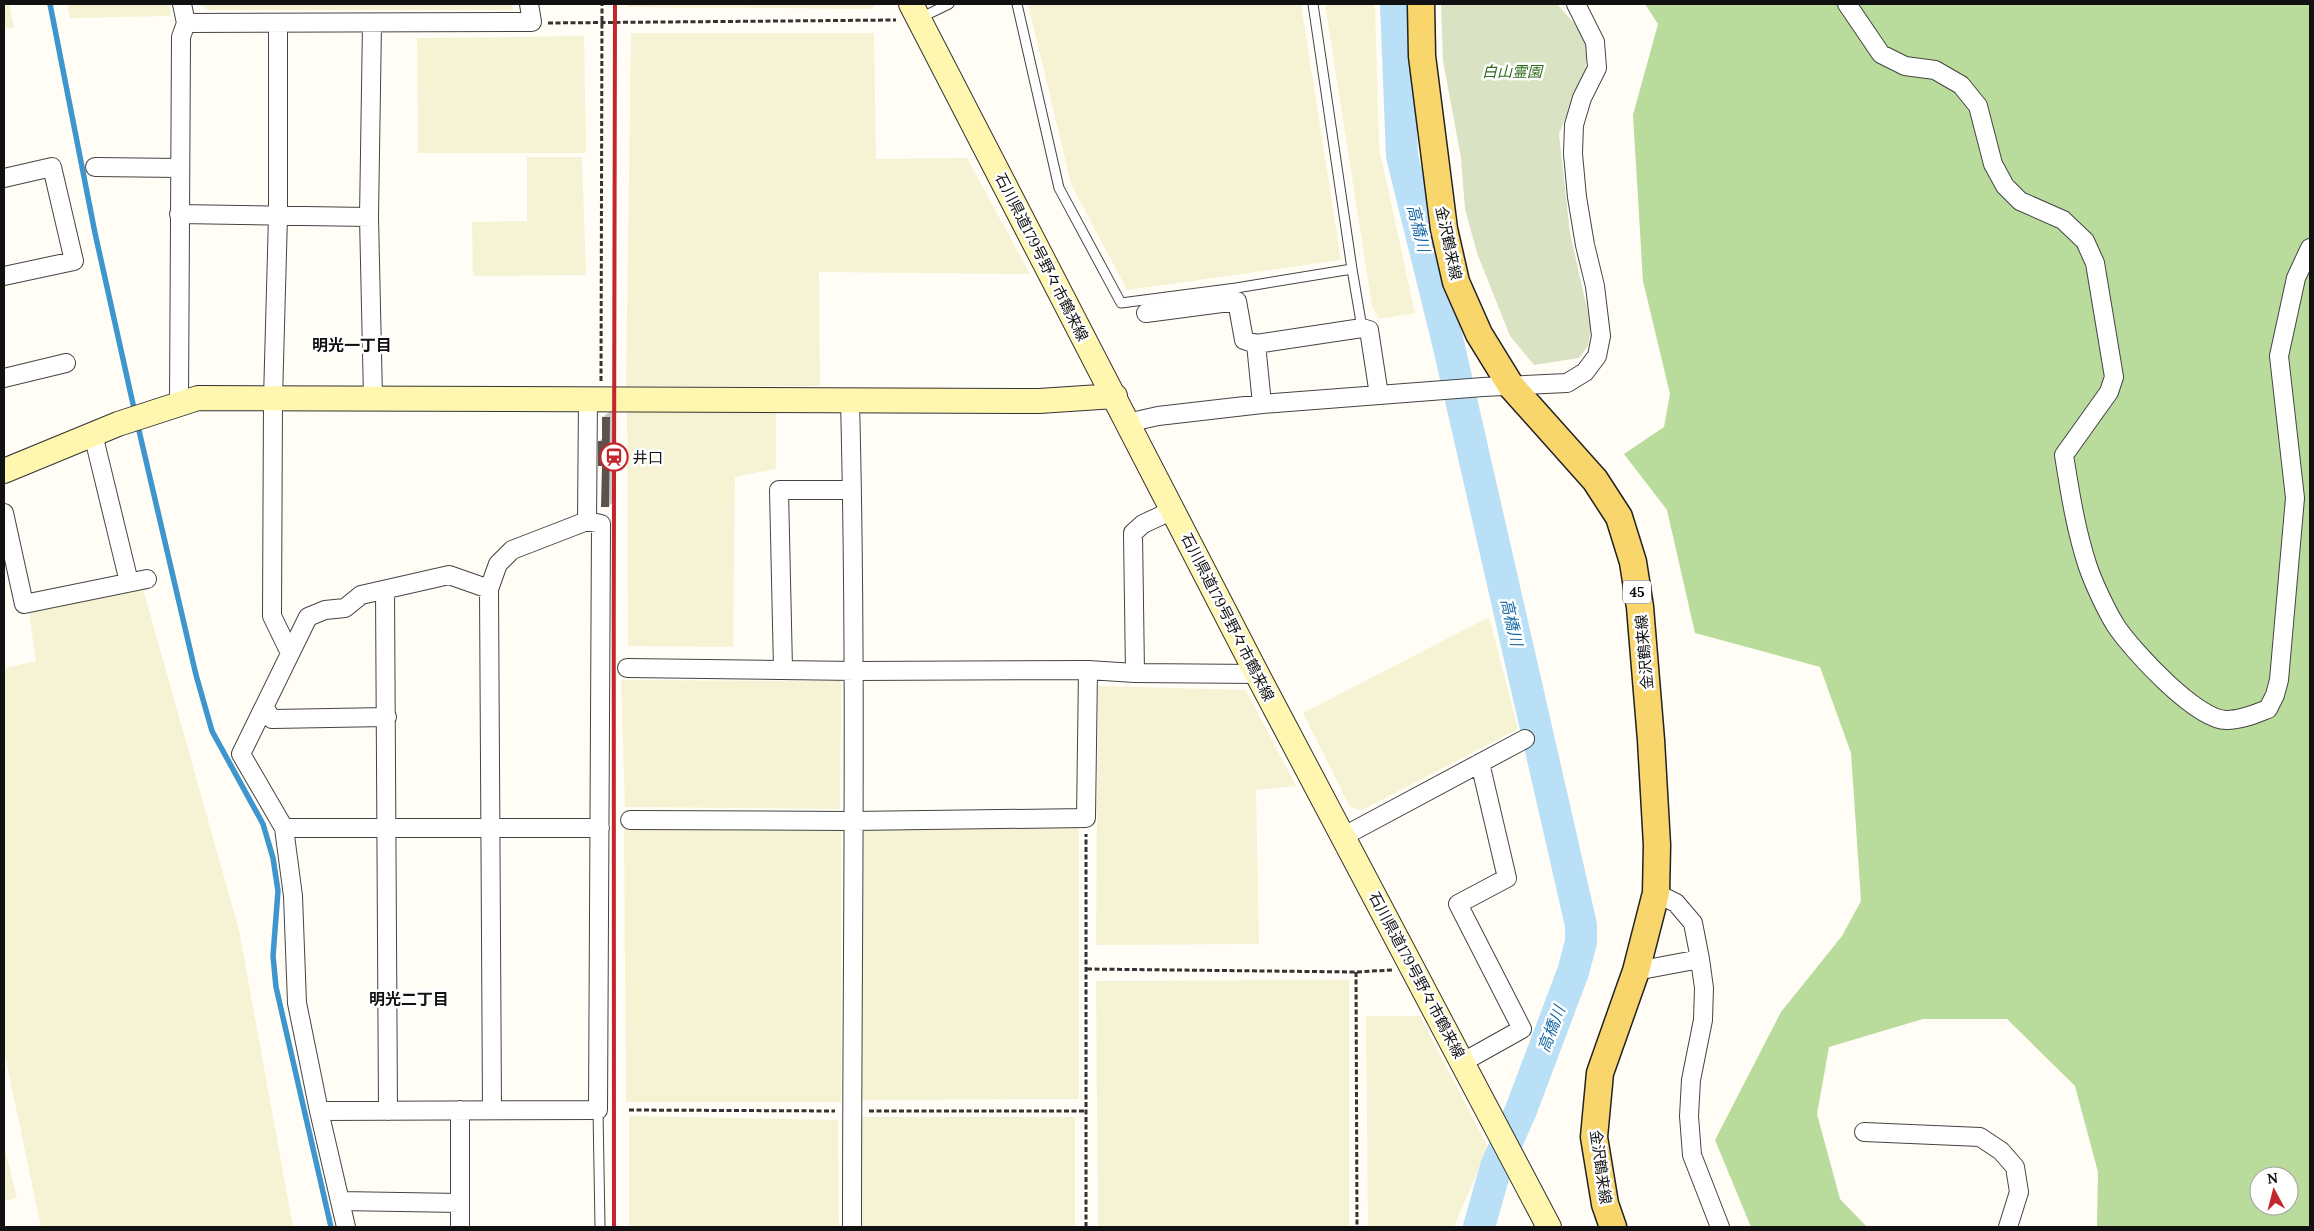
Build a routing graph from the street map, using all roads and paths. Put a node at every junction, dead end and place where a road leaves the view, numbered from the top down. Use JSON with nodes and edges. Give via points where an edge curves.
{"nodes":[{"id":1,"x":182,"y":4,"type":"edge"},
{"id":2,"x":528,"y":4,"type":"edge"},
{"id":3,"x":602,"y":4,"type":"edge"},
{"id":4,"x":949,"y":4,"type":"edge"},
{"id":5,"x":1017,"y":4,"type":"edge"},
{"id":6,"x":1312,"y":4,"type":"edge"},
{"id":7,"x":1421,"y":4,"type":"edge"},
{"id":8,"x":1576,"y":4,"type":"edge"},
{"id":9,"x":1847,"y":4,"type":"edge"},
{"id":10,"x":915,"y":11,"type":"edge"},
{"id":11,"x":532,"y":22,"type":"junction"},
{"id":12,"x":186,"y":23,"type":"junction"},
{"id":13,"x":372,"y":23,"type":"junction"},
{"id":14,"x":601,"y":23,"type":"junction"},
{"id":15,"x":278,"y":24,"type":"junction"},
{"id":16,"x":95,"y":167,"type":"dead end"},
{"id":17,"x":179,"y":168,"type":"junction"},
{"id":18,"x":4,"y":178,"type":"edge"},
{"id":19,"x":179,"y":214,"type":"junction"},
{"id":20,"x":278,"y":216,"type":"junction"},
{"id":21,"x":369,"y":217,"type":"junction"},
{"id":22,"x":2310,"y":248,"type":"edge"},
{"id":23,"x":1352,"y":269,"type":"junction"},
{"id":24,"x":4,"y":276,"type":"edge"},
{"id":25,"x":1146,"y":312,"type":"dead end"},
{"id":26,"x":1362,"y":328,"type":"junction"},
{"id":27,"x":1256,"y":344,"type":"junction"},
{"id":28,"x":66,"y":363,"type":"dead end"},
{"id":29,"x":4,"y":378,"type":"edge"},
{"id":30,"x":1511,"y":386,"type":"junction"},
{"id":31,"x":1379,"y":395,"type":"junction"},
{"id":32,"x":1115,"y":396,"type":"junction"},
{"id":33,"x":373,"y":398,"type":"junction"},
{"id":34,"x":273,"y":399,"type":"junction"},
{"id":35,"x":594,"y":399,"type":"junction"},
{"id":36,"x":850,"y":401,"type":"junction"},
{"id":37,"x":179,"y":403,"type":"junction"},
{"id":38,"x":1262,"y":404,"type":"junction"},
{"id":39,"x":1127,"y":423,"type":"junction"},
{"id":40,"x":93,"y":434,"type":"junction"},
{"id":41,"x":4,"y":471,"type":"edge"},
{"id":42,"x":852,"y":490,"type":"junction"},
{"id":43,"x":1173,"y":510,"type":"junction"},
{"id":44,"x":4,"y":513,"type":"edge"},
{"id":45,"x":587,"y":521,"type":"junction"},
{"id":46,"x":147,"y":579,"type":"dead end"},
{"id":47,"x":129,"y":582,"type":"junction"},
{"id":48,"x":489,"y":589,"type":"junction"},
{"id":49,"x":385,"y":590,"type":"junction"},
{"id":50,"x":290,"y":653,"type":"junction"},
{"id":51,"x":627,"y":668,"type":"dead end"},
{"id":52,"x":784,"y":669,"type":"junction"},
{"id":53,"x":1088,"y":670,"type":"junction"},
{"id":54,"x":855,"y":671,"type":"junction"},
{"id":55,"x":1135,"y":673,"type":"junction"},
{"id":56,"x":1257,"y":674,"type":"junction"},
{"id":57,"x":264,"y":707,"type":"junction"},
{"id":58,"x":387,"y":717,"type":"junction"},
{"id":59,"x":1525,"y":739,"type":"dead end"},
{"id":60,"x":1480,"y":763,"type":"junction"},
{"id":61,"x":1086,"y":818,"type":"junction"},
{"id":62,"x":630,"y":820,"type":"dead end"},
{"id":63,"x":852,"y":821,"type":"junction"},
{"id":64,"x":284,"y":828,"type":"junction"},
{"id":65,"x":388,"y":828,"type":"junction"},
{"id":66,"x":490,"y":828,"type":"junction"},
{"id":67,"x":600,"y":828,"type":"junction"},
{"id":68,"x":1344,"y":836,"type":"junction"},
{"id":69,"x":1656,"y":893,"type":"junction"},
{"id":70,"x":1700,"y":959,"type":"junction"},
{"id":71,"x":1087,"y":969,"type":"junction"},
{"id":72,"x":1414,"y":969,"type":"junction"},
{"id":73,"x":1636,"y":971,"type":"junction"},
{"id":74,"x":1356,"y":972,"type":"junction"},
{"id":75,"x":1463,"y":1062,"type":"junction"},
{"id":76,"x":388,"y":1110,"type":"junction"},
{"id":77,"x":460,"y":1110,"type":"junction"},
{"id":78,"x":492,"y":1110,"type":"junction"},
{"id":79,"x":598,"y":1110,"type":"junction"},
{"id":80,"x":319,"y":1111,"type":"junction"},
{"id":81,"x":1864,"y":1132,"type":"dead end"},
{"id":82,"x":340,"y":1201,"type":"junction"},
{"id":83,"x":460,"y":1203,"type":"junction"},
{"id":84,"x":346,"y":1227,"type":"edge"},
{"id":85,"x":460,"y":1227,"type":"edge"},
{"id":86,"x":600,"y":1227,"type":"edge"},
{"id":87,"x":852,"y":1227,"type":"edge"},
{"id":88,"x":1086,"y":1227,"type":"edge"},
{"id":89,"x":1357,"y":1227,"type":"edge"},
{"id":90,"x":1549,"y":1227,"type":"edge"},
{"id":91,"x":1613,"y":1227,"type":"edge"},
{"id":92,"x":1720,"y":1227,"type":"edge"},
{"id":93,"x":2008,"y":1227,"type":"edge"}],
"edges":[{"from":1,"to":12,"type":"street"},
{"from":2,"to":11,"type":"street"},
{"from":3,"to":14,"type":"path"},
{"from":4,"to":10,"type":"lane"},
{"from":5,"to":23,"type":"lane","via":[[1058,188],[1121,303]]},
{"from":6,"to":23,"type":"lane"},
{"from":7,"to":30,"type":"main road","name":"金沢鶴来線","number":"45","via":[[1422,56],[1444,230],[1456,282],[1479,334]]},
{"from":8,"to":30,"type":"street","via":[[1595,42],[1596,51],[1597,68],[1582,98],[1574,125],[1573,154],[1577,198],[1595,286],[1601,336],[1597,356],[1585,372],[1567,383]]},
{"from":9,"to":22,"type":"street","via":[[1881,54],[1905,66],[1935,70],[1961,85],[1978,106],[1993,164],[2005,186],[2020,201],[2063,220],[2085,241],[2095,263],[2114,377],[2109,392],[2064,455],[2077,527],[2089,568],[2116,626],[2148,663],[2180,697],[2204,713],[2226,720],[2268,709],[2279,680],[2295,498],[2279,356],[2296,278]]},
{"from":10,"to":14,"type":"path"},
{"from":10,"to":32,"type":"main road","name":"石川県道179号野々市鶴来線"},
{"from":11,"to":13,"type":"street"},
{"from":11,"to":14,"type":"path"},
{"from":12,"to":15,"type":"street"},
{"from":12,"to":17,"type":"street","via":[[180,36]]},
{"from":13,"to":15,"type":"street"},
{"from":13,"to":21,"type":"street"},
{"from":14,"to":35,"type":"path"},
{"from":15,"to":20,"type":"street"},
{"from":16,"to":17,"type":"street"},
{"from":17,"to":19,"type":"street"},
{"from":18,"to":24,"type":"street","via":[[52,167],[74,261]]},
{"from":19,"to":20,"type":"street"},
{"from":19,"to":37,"type":"street"},
{"from":20,"to":21,"type":"street"},
{"from":20,"to":34,"type":"street"},
{"from":21,"to":33,"type":"street"},
{"from":23,"to":26,"type":"lane"},
{"from":25,"to":27,"type":"street","via":[[1237,301],[1244,340]]},
{"from":26,"to":27,"type":"street"},
{"from":26,"to":31,"type":"street","via":[[1369,330]]},
{"from":27,"to":38,"type":"street"},
{"from":28,"to":29,"type":"street"},
{"from":30,"to":31,"type":"street"},
{"from":30,"to":69,"type":"main road","name":"金沢鶴来線","number":"45","via":[[1595,480],[1619,517],[1633,562],[1651,740],[1657,845]]},
{"from":31,"to":38,"type":"street"},
{"from":32,"to":36,"type":"main road","via":[[1039,401]]},
{"from":32,"to":39,"type":"main road","name":"石川県道179号野々市鶴来線"},
{"from":33,"to":34,"type":"main road"},
{"from":33,"to":35,"type":"main road"},
{"from":34,"to":37,"type":"main road","via":[[198,398]]},
{"from":34,"to":50,"type":"street","via":[[272,616]]},
{"from":35,"to":36,"type":"main road"},
{"from":35,"to":45,"type":"street"},
{"from":36,"to":42,"type":"street"},
{"from":37,"to":40,"type":"main road"},
{"from":38,"to":39,"type":"street","via":[[1158,416]]},
{"from":39,"to":43,"type":"main road","name":"石川県道179号野々市鶴来線"},
{"from":40,"to":41,"type":"main road"},
{"from":40,"to":47,"type":"street"},
{"from":42,"to":52,"type":"street","via":[[779,490]]},
{"from":42,"to":54,"type":"street"},
{"from":43,"to":55,"type":"street","via":[[1142,524],[1133,533]]},
{"from":43,"to":56,"type":"main road","name":"石川県道179号野々市鶴来線"},
{"from":44,"to":47,"type":"street","via":[[24,604]]},
{"from":45,"to":48,"type":"street","via":[[512,550],[498,564]]},
{"from":45,"to":67,"type":"street","via":[[602,524]]},
{"from":46,"to":47,"type":"street"},
{"from":48,"to":49,"type":"street","via":[[449,575]]},
{"from":48,"to":66,"type":"street"},
{"from":49,"to":50,"type":"street","via":[[361,595],[345,608],[325,610],[308,617]]},
{"from":49,"to":58,"type":"street"},
{"from":50,"to":57,"type":"street"},
{"from":51,"to":52,"type":"street"},
{"from":52,"to":54,"type":"street"},
{"from":53,"to":54,"type":"street"},
{"from":53,"to":55,"type":"street"},
{"from":53,"to":61,"type":"street"},
{"from":54,"to":63,"type":"street"},
{"from":55,"to":56,"type":"street"},
{"from":56,"to":68,"type":"main road","name":"石川県道179号野々市鶴来線"},
{"from":57,"to":58,"type":"street","via":[[272,719]]},
{"from":57,"to":64,"type":"street","via":[[241,754]]},
{"from":58,"to":65,"type":"street"},
{"from":59,"to":60,"type":"street"},
{"from":60,"to":68,"type":"street"},
{"from":60,"to":75,"type":"street","via":[[1507,878],[1458,904],[1522,1029]]},
{"from":61,"to":63,"type":"street"},
{"from":61,"to":71,"type":"path"},
{"from":62,"to":63,"type":"street"},
{"from":63,"to":87,"type":"street"},
{"from":64,"to":65,"type":"street"},
{"from":64,"to":80,"type":"street","via":[[293,896],[297,1003]]},
{"from":65,"to":66,"type":"street"},
{"from":65,"to":76,"type":"street"},
{"from":66,"to":67,"type":"street"},
{"from":66,"to":78,"type":"street"},
{"from":67,"to":79,"type":"street"},
{"from":68,"to":72,"type":"main road","name":"石川県道179号野々市鶴来線"},
{"from":69,"to":70,"type":"street","via":[[1676,903],[1693,923]]},
{"from":69,"to":73,"type":"main road","name":"金沢鶴来線","number":"45"},
{"from":70,"to":73,"type":"street"},
{"from":70,"to":92,"type":"street","via":[[1704,988],[1703,1020],[1691,1080],[1689,1116],[1692,1155]]},
{"from":71,"to":74,"type":"path"},
{"from":71,"to":88,"type":"path"},
{"from":72,"to":74,"type":"path"},
{"from":72,"to":75,"type":"main road","name":"石川県道179号野々市鶴来線"},
{"from":73,"to":91,"type":"main road","name":"金沢鶴来線","number":"45","via":[[1600,1073],[1594,1136],[1605,1204]]},
{"from":74,"to":89,"type":"path"},
{"from":75,"to":90,"type":"main road","name":"石川県道179号野々市鶴来線"},
{"from":76,"to":77,"type":"street"},
{"from":76,"to":80,"type":"street"},
{"from":77,"to":78,"type":"street"},
{"from":77,"to":83,"type":"street"},
{"from":78,"to":79,"type":"street"},
{"from":79,"to":86,"type":"lane"},
{"from":80,"to":82,"type":"street"},
{"from":81,"to":93,"type":"street","via":[[1980,1137],[2001,1151],[2015,1167],[2019,1192]]},
{"from":82,"to":83,"type":"street"},
{"from":82,"to":84,"type":"street"},
{"from":83,"to":85,"type":"street"}]}
